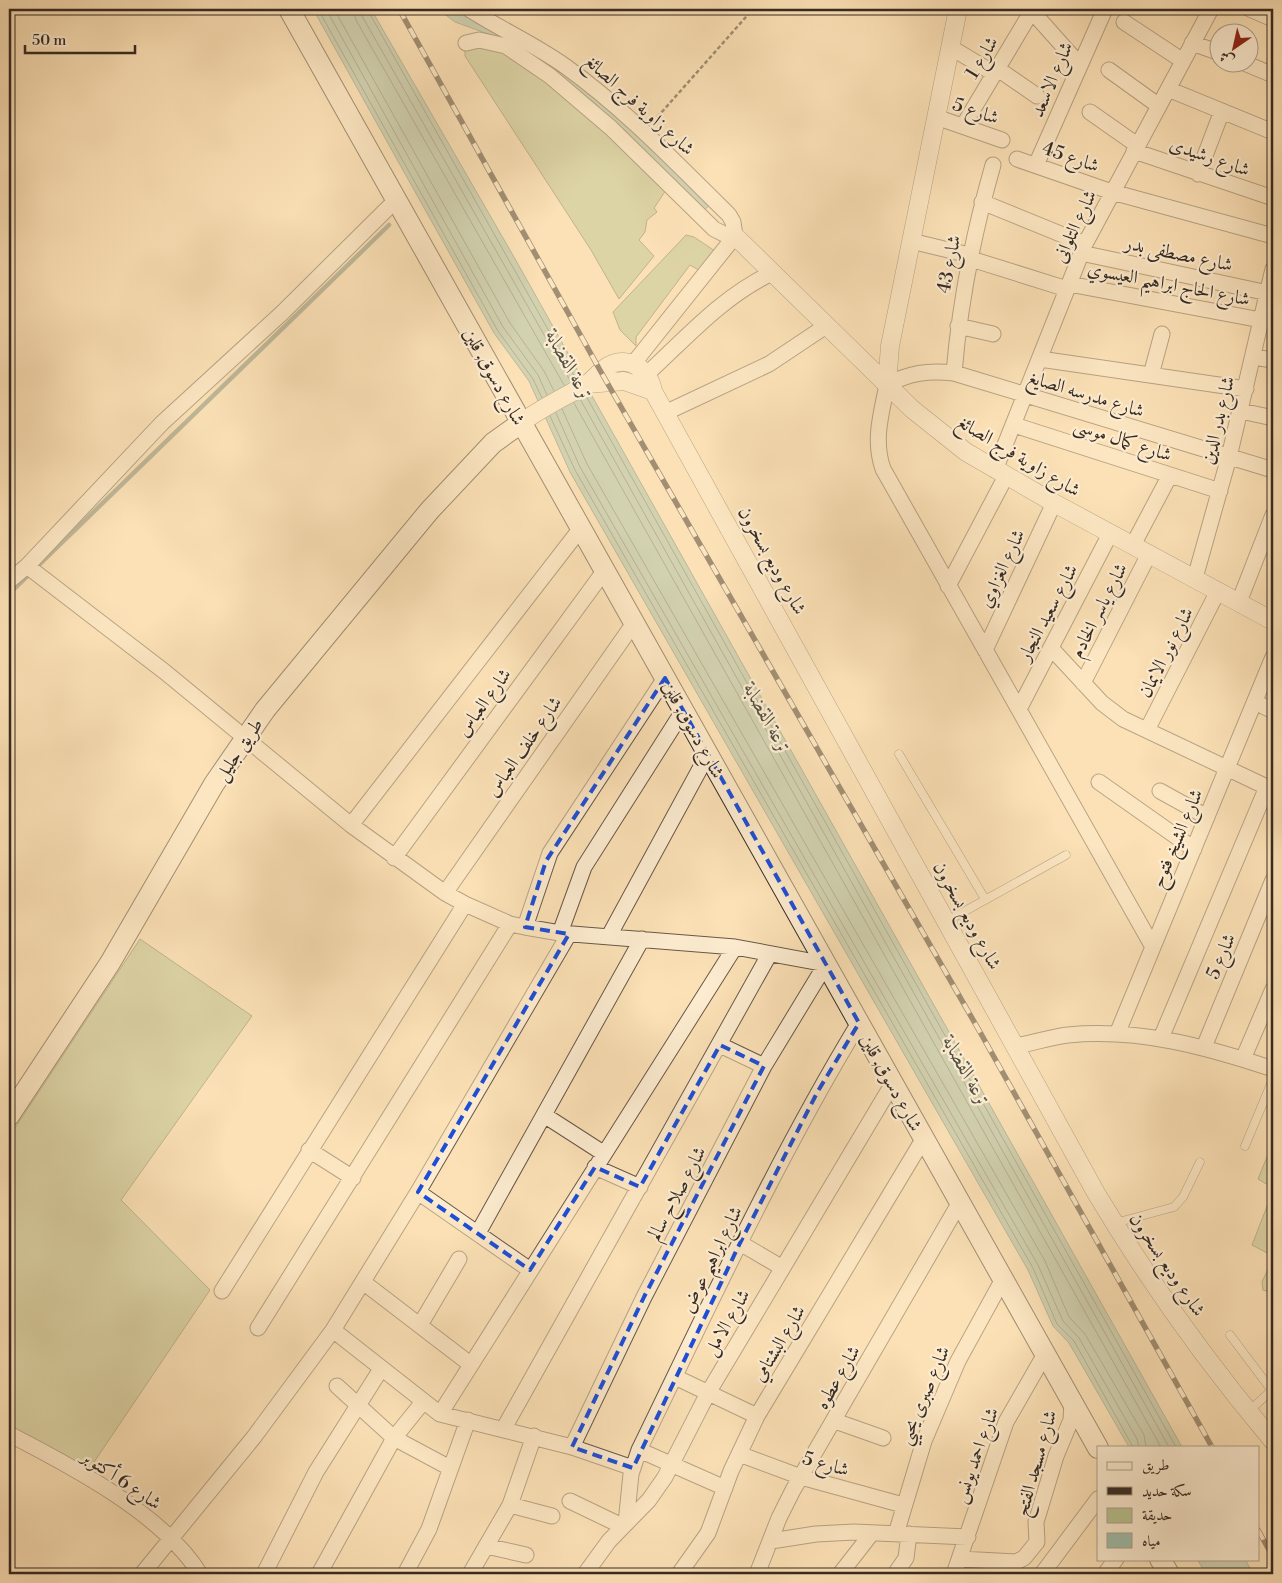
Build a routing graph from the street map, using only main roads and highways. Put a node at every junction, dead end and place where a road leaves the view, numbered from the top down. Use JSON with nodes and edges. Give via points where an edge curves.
{"nodes":[{"id":1,"x":289,"y":9,"type":"edge"},
{"id":2,"x":528,"y":418,"type":"junction"},
{"id":3,"x":9,"y":1116,"type":"edge"},
{"id":4,"x":1097,"y":1446,"type":"edge"},
{"id":5,"x":1161,"y":1560,"type":"edge"},
{"id":6,"x":1169,"y":1574,"type":"edge"}],
"edges":[{"from":1,"to":2,"type":"main road","name":"شارع دسوق, قلين","via":[[396,200]]},
{"from":2,"to":3,"type":"main road","name":"طريق جليل","via":[[493,443],[425,516],[306,657],[245,737],[214,784],[110,963]]},
{"from":2,"to":4,"type":"main road","name":"شارع دسوق, قلين","via":[[581,528]]},
{"from":5,"to":6,"type":"main road"}]}
